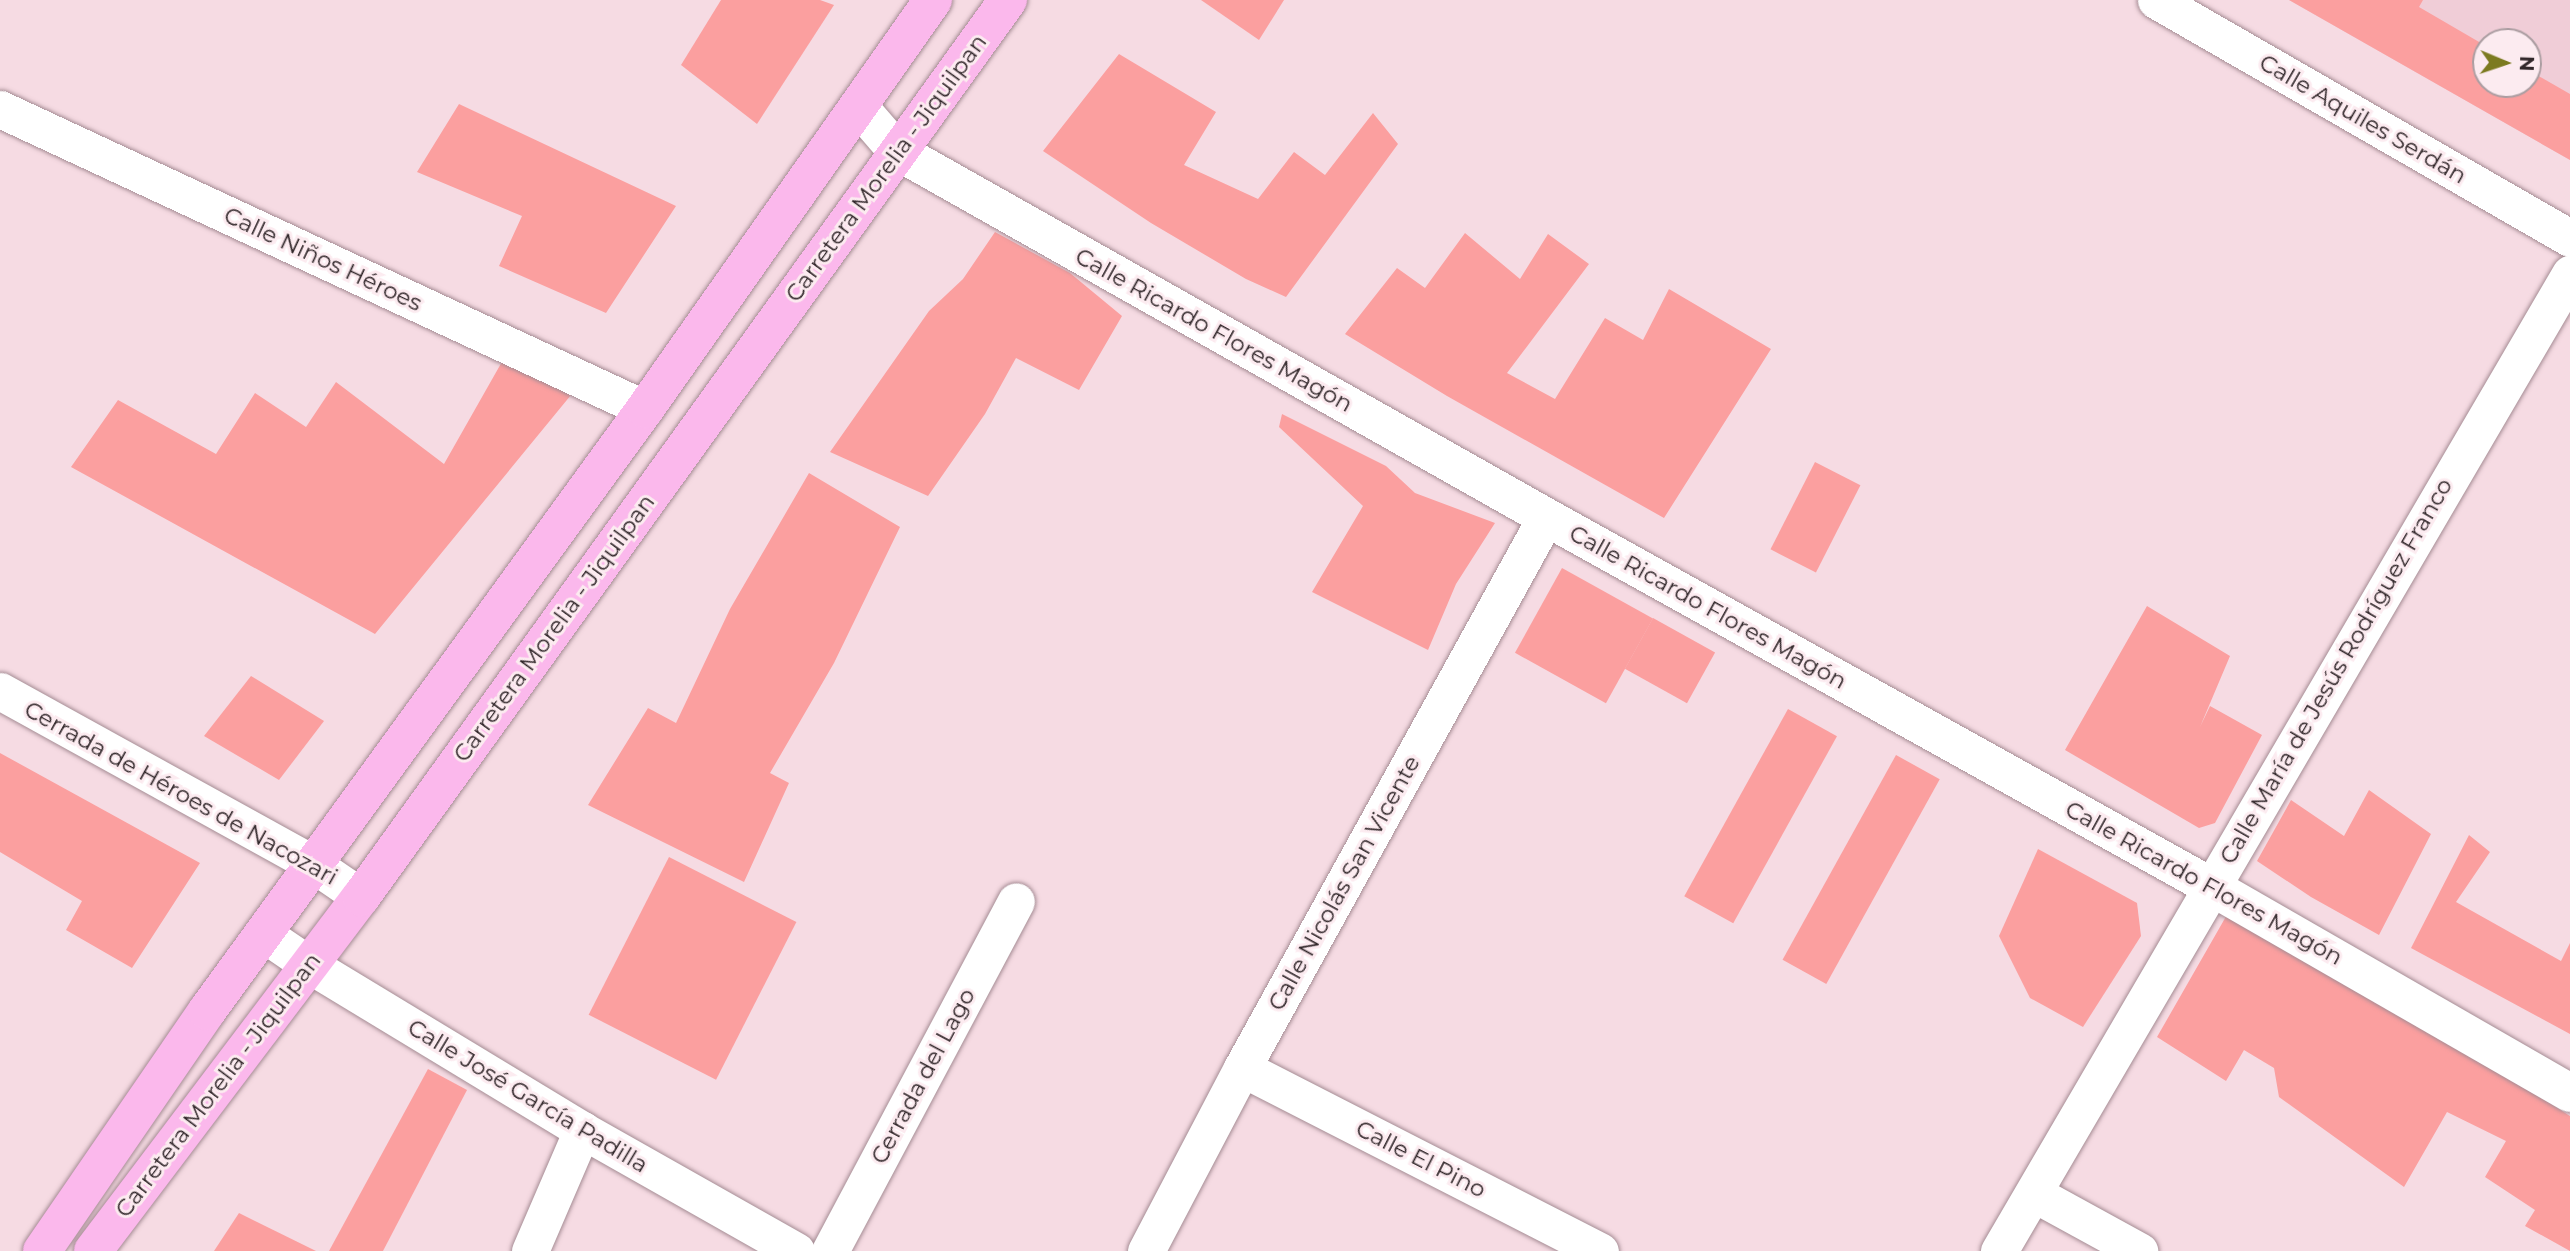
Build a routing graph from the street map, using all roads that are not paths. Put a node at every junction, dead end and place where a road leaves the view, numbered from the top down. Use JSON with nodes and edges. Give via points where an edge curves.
{"nodes":[{"id":1,"x":1008,"y":0,"type":"edge"},
{"id":2,"x":2156,"y":0,"type":"edge"},
{"id":3,"x":925,"y":2,"type":"edge"},
{"id":4,"x":859,"y":107,"type":"junction"},
{"id":5,"x":0,"y":109,"type":"edge"},
{"id":6,"x":897,"y":151,"type":"junction"},
{"id":7,"x":2570,"y":238,"type":"edge"},
{"id":8,"x":2570,"y":274,"type":"edge"},
{"id":9,"x":645,"y":410,"type":"junction"},
{"id":10,"x":1546,"y":517,"type":"junction"},
{"id":11,"x":0,"y":691,"type":"edge"},
{"id":12,"x":313,"y":864,"type":"junction"},
{"id":13,"x":2210,"y":886,"type":"junction"},
{"id":14,"x":361,"y":897,"type":"junction"},
{"id":15,"x":1016,"y":901,"type":"dead end"},
{"id":16,"x":264,"y":934,"type":"junction"},
{"id":17,"x":308,"y":964,"type":"junction"},
{"id":18,"x":1241,"y":1068,"type":"junction"},
{"id":19,"x":2570,"y":1093,"type":"edge"},
{"id":20,"x":582,"y":1130,"type":"junction"},
{"id":21,"x":2035,"y":1194,"type":"junction"},
{"id":22,"x":41,"y":1251,"type":"edge"},
{"id":23,"x":93,"y":1251,"type":"edge"},
{"id":24,"x":530,"y":1251,"type":"edge"},
{"id":25,"x":796,"y":1251,"type":"edge"},
{"id":26,"x":830,"y":1251,"type":"edge"},
{"id":27,"x":1146,"y":1251,"type":"edge"},
{"id":28,"x":1600,"y":1251,"type":"edge"},
{"id":29,"x":1999,"y":1251,"type":"edge"},
{"id":30,"x":2138,"y":1251,"type":"edge"}],
"edges":[{"from":1,"to":6,"type":"main road","name":"Carretera Morelia - Jiquilpan"},
{"from":2,"to":7,"type":"street","name":"Calle Aquiles Serdán"},
{"from":3,"to":4,"type":"main road","name":"Carretera Morelia - Jiquilpan"},
{"from":4,"to":6,"type":"street","name":"Calle Ricardo Flores Magón"},
{"from":4,"to":9,"type":"main road","name":"Carretera Morelia - Jiquilpan"},
{"from":5,"to":9,"type":"street","name":"Calle Niños Héroes"},
{"from":6,"to":10,"type":"street","name":"Calle Ricardo Flores Magón"},
{"from":6,"to":14,"type":"main road","name":"Carretera Morelia - Jiquilpan"},
{"from":8,"to":13,"type":"street","name":"Calle María de Jesús Rodríguez Franco"},
{"from":9,"to":12,"type":"main road","name":"Carretera Morelia - Jiquilpan"},
{"from":10,"to":13,"type":"street","name":"Calle Ricardo Flores Magón"},
{"from":10,"to":18,"type":"street","name":"Calle Nicolás San Vicente"},
{"from":11,"to":12,"type":"street","name":"Cerrada de Héroes de Nacozari"},
{"from":12,"to":14,"type":"street","name":"Cerrada de Héroes de Nacozari"},
{"from":12,"to":16,"type":"main road","name":"Carretera Morelia - Jiquilpan"},
{"from":13,"to":19,"type":"street","name":"Calle Ricardo Flores Magón"},
{"from":13,"to":21,"type":"street","name":"Calle María de Jesús Rodríguez Franco"},
{"from":14,"to":17,"type":"main road","name":"Carretera Morelia - Jiquilpan"},
{"from":15,"to":26,"type":"street","name":"Cerrada del Lago"},
{"from":16,"to":17,"type":"street","name":"Calle José García Padilla"},
{"from":16,"to":22,"type":"main road","name":"Carretera Morelia - Jiquilpan"},
{"from":17,"to":20,"type":"street","name":"Calle José García Padilla"},
{"from":17,"to":23,"type":"main road","name":"Carretera Morelia - Jiquilpan"},
{"from":18,"to":27,"type":"street","name":"Calle Nicolás San Vicente"},
{"from":18,"to":28,"type":"street","name":"Calle El Pino"},
{"from":20,"to":24,"type":"street"},
{"from":20,"to":25,"type":"street","name":"Calle José García Padilla"},
{"from":21,"to":29,"type":"street","name":"Calle María de Jesús Rodríguez Franco"},
{"from":21,"to":30,"type":"street"}]}
